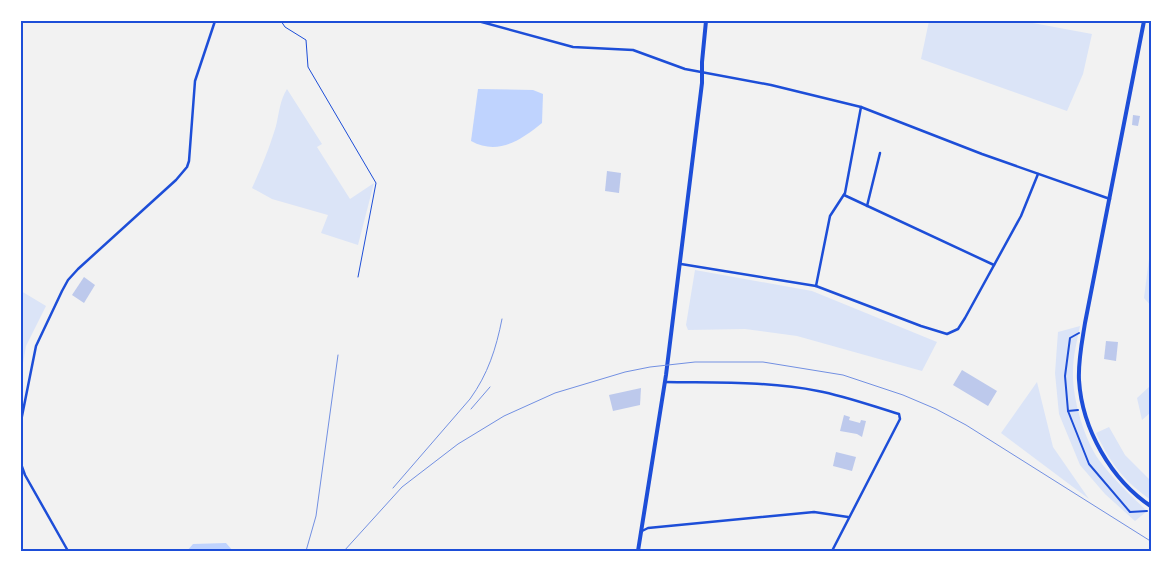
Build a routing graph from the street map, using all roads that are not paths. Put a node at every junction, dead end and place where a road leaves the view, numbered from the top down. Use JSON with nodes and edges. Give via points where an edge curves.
{"nodes":[{"id":1,"x":281,"y":21,"type":"edge"},
{"id":2,"x":478,"y":21,"type":"edge"},
{"id":3,"x":706,"y":21,"type":"edge"},
{"id":4,"x":1144,"y":21,"type":"edge"},
{"id":5,"x":216,"y":22,"type":"edge"},
{"id":6,"x":702,"y":72,"type":"junction"},
{"id":7,"x":862,"y":106,"type":"junction"},
{"id":8,"x":880,"y":153,"type":"dead end"},
{"id":9,"x":1038,"y":174,"type":"junction"},
{"id":10,"x":844,"y":195,"type":"junction"},
{"id":11,"x":1110,"y":199,"type":"junction"},
{"id":12,"x":867,"y":206,"type":"junction"},
{"id":13,"x":681,"y":264,"type":"junction"},
{"id":14,"x":994,"y":265,"type":"junction"},
{"id":15,"x":358,"y":277,"type":"dead end"},
{"id":16,"x":816,"y":286,"type":"junction"},
{"id":17,"x":1079,"y":333,"type":"dead end"},
{"id":18,"x":665,"y":382,"type":"junction"},
{"id":19,"x":1078,"y":410,"type":"dead end"},
{"id":20,"x":1068,"y":411,"type":"junction"},
{"id":21,"x":21,"y":420,"type":"edge"},
{"id":22,"x":21,"y":464,"type":"edge"},
{"id":23,"x":1152,"y":507,"type":"edge"},
{"id":24,"x":1147,"y":511,"type":"dead end"},
{"id":25,"x":849,"y":518,"type":"junction"},
{"id":26,"x":642,"y":531,"type":"junction"},
{"id":27,"x":68,"y":551,"type":"edge"},
{"id":28,"x":638,"y":551,"type":"edge"},
{"id":29,"x":832,"y":551,"type":"edge"}],
"edges":[{"from":1,"to":15,"type":"lane","via":[[306,40],[308,67],[376,183]]},
{"from":2,"to":6,"type":"street","via":[[573,46],[632,50]]},
{"from":3,"to":6,"type":"street"},
{"from":4,"to":11,"type":"street"},
{"from":5,"to":21,"type":"street","via":[[195,81],[187,167],[68,280],[36,346]]},
{"from":6,"to":7,"type":"street"},
{"from":6,"to":13,"type":"street"},
{"from":7,"to":9,"type":"street"},
{"from":7,"to":10,"type":"street"},
{"from":8,"to":12,"type":"street"},
{"from":9,"to":11,"type":"street"},
{"from":9,"to":14,"type":"street","via":[[1021,216]]},
{"from":10,"to":12,"type":"street"},
{"from":10,"to":16,"type":"street","via":[[830,216]]},
{"from":11,"to":23,"type":"street","via":[[1085,322],[1079,381],[1098,445],[1126,486]]},
{"from":12,"to":14,"type":"street"},
{"from":13,"to":16,"type":"street"},
{"from":13,"to":18,"type":"street"},
{"from":14,"to":16,"type":"street","via":[[958,329],[947,334]]},
{"from":17,"to":20,"type":"street","via":[[1070,338],[1065,376]]},
{"from":18,"to":25,"type":"street","via":[[756,384],[810,390],[899,414],[900,419]]},
{"from":18,"to":26,"type":"street"},
{"from":19,"to":20,"type":"street"},
{"from":20,"to":24,"type":"street","via":[[1089,464],[1130,512]]},
{"from":22,"to":27,"type":"street"},
{"from":25,"to":26,"type":"street","via":[[814,512]]},
{"from":25,"to":29,"type":"street"},
{"from":26,"to":28,"type":"street"}]}
